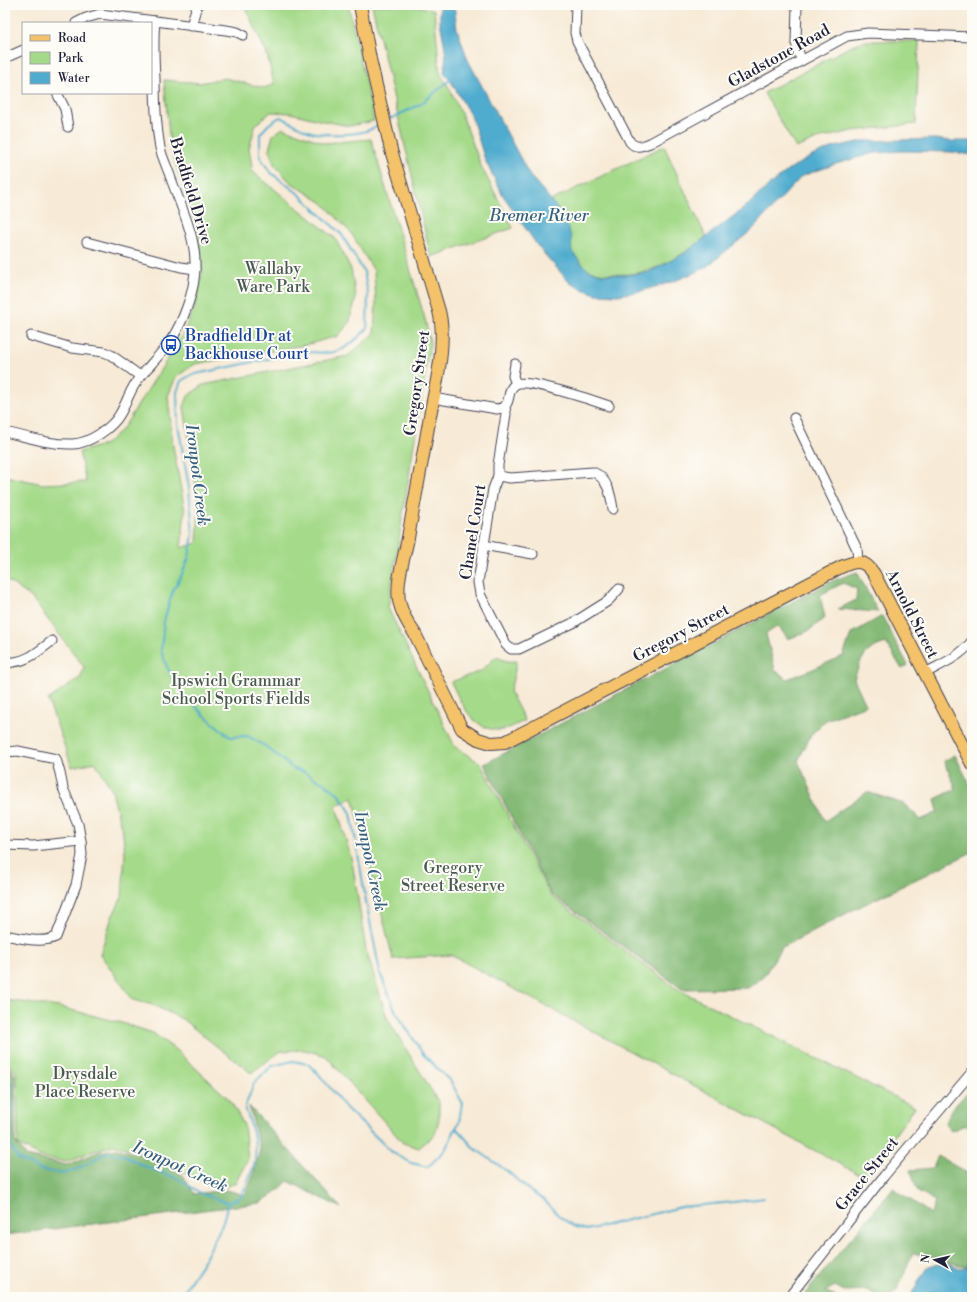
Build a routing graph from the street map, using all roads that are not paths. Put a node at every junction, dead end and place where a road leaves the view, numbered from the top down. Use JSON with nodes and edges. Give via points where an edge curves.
{"nodes":[{"id":1,"x":197,"y":5,"type":"edge"},
{"id":2,"x":360,"y":5,"type":"edge"},
{"id":3,"x":576,"y":5,"type":"edge"},
{"id":4,"x":798,"y":5,"type":"edge"},
{"id":5,"x":155,"y":21,"type":"junction"},
{"id":6,"x":78,"y":22,"type":"edge"},
{"id":7,"x":191,"y":26,"type":"junction"},
{"id":8,"x":243,"y":35,"type":"dead end"},
{"id":9,"x":972,"y":36,"type":"edge"},
{"id":10,"x":22,"y":50,"type":"edge"},
{"id":11,"x":5,"y":58,"type":"edge"},
{"id":12,"x":801,"y":60,"type":"junction"},
{"id":13,"x":57,"y":94,"type":"edge"},
{"id":14,"x":68,"y":127,"type":"dead end"},
{"id":15,"x":87,"y":242,"type":"dead end"},
{"id":16,"x":195,"y":269,"type":"junction"},
{"id":17,"x":31,"y":336,"type":"dead end"},
{"id":18,"x":515,"y":364,"type":"dead end"},
{"id":19,"x":140,"y":376,"type":"junction"},
{"id":20,"x":516,"y":384,"type":"junction"},
{"id":21,"x":433,"y":398,"type":"junction"},
{"id":22,"x":609,"y":406,"type":"dead end"},
{"id":23,"x":505,"y":407,"type":"junction"},
{"id":24,"x":794,"y":418,"type":"dead end"},
{"id":25,"x":5,"y":432,"type":"edge"},
{"id":26,"x":498,"y":476,"type":"junction"},
{"id":27,"x":613,"y":510,"type":"dead end"},
{"id":28,"x":484,"y":545,"type":"junction"},
{"id":29,"x":533,"y":554,"type":"dead end"},
{"id":30,"x":858,"y":562,"type":"junction"},
{"id":31,"x":619,"y":589,"type":"dead end"},
{"id":32,"x":52,"y":641,"type":"dead end"},
{"id":33,"x":972,"y":641,"type":"edge"},
{"id":34,"x":5,"y":663,"type":"edge"},
{"id":35,"x":925,"y":673,"type":"junction"},
{"id":36,"x":5,"y":752,"type":"edge"},
{"id":37,"x":972,"y":764,"type":"edge"},
{"id":38,"x":82,"y":841,"type":"junction"},
{"id":39,"x":5,"y":845,"type":"edge"},
{"id":40,"x":5,"y":935,"type":"edge"},
{"id":41,"x":972,"y":1072,"type":"edge"},
{"id":42,"x":789,"y":1297,"type":"edge"}],
"edges":[{"from":1,"to":7,"type":"street"},
{"from":2,"to":21,"type":"main road","name":"Gregory Street","via":[[391,150],[441,320],[441,347]]},
{"from":3,"to":12,"type":"street","name":"Gladstone Road","via":[[574,30],[577,41],[630,142],[635,146],[650,143]]},
{"from":4,"to":12,"type":"street","via":[[796,43]]},
{"from":5,"to":6,"type":"street","via":[[100,14]]},
{"from":5,"to":7,"type":"street"},
{"from":5,"to":16,"type":"street","name":"Bradfield Drive","via":[[156,115],[161,149],[194,244]]},
{"from":7,"to":8,"type":"street","via":[[226,30]]},
{"from":9,"to":12,"type":"street","name":"Gladstone Road","via":[[857,34],[843,38]]},
{"from":10,"to":11,"type":"street"},
{"from":13,"to":14,"type":"street","via":[[65,110]]},
{"from":15,"to":16,"type":"street"},
{"from":16,"to":19,"type":"street","name":"Bradfield Drive","via":[[187,308],[172,339]]},
{"from":17,"to":19,"type":"street","via":[[72,348],[104,352]]},
{"from":18,"to":20,"type":"street","via":[[513,376]]},
{"from":19,"to":25,"type":"street","name":"Bradfield Drive","via":[[120,414],[99,435],[88,440],[75,444],[60,444]]},
{"from":20,"to":22,"type":"street","via":[[524,382]]},
{"from":20,"to":23,"type":"street","name":"Chanel Court","via":[[511,389]]},
{"from":21,"to":23,"type":"street","via":[[497,409]]},
{"from":21,"to":30,"type":"main road","name":"Gregory Street","via":[[405,551],[404,599],[415,634],[457,716],[471,730],[484,736],[499,738],[520,734],[841,567]]},
{"from":23,"to":26,"type":"street","name":"Chanel Court"},
{"from":24,"to":30,"type":"street","via":[[857,549]]},
{"from":26,"to":27,"type":"street","via":[[510,478],[594,472],[605,482],[610,492]]},
{"from":26,"to":28,"type":"street","name":"Chanel Court","via":[[493,489]]},
{"from":28,"to":29,"type":"street"},
{"from":28,"to":31,"type":"street","name":"Chanel Court","via":[[478,578],[479,590],[506,645],[511,649],[519,649],[573,623],[608,601]]},
{"from":30,"to":35,"type":"main road","name":"Arnold Street","via":[[866,564],[874,574]]},
{"from":32,"to":34,"type":"street","via":[[32,657],[16,663]]},
{"from":33,"to":35,"type":"street","via":[[958,656]]},
{"from":35,"to":37,"type":"main road","name":"Arnold Street"},
{"from":36,"to":38,"type":"street","via":[[18,751],[56,759],[63,788]]},
{"from":38,"to":39,"type":"street","via":[[34,846]]},
{"from":38,"to":40,"type":"street","via":[[76,885],[56,937],[42,941]]},
{"from":41,"to":42,"type":"street","name":"Grace Street","via":[[884,1176]]}]}
